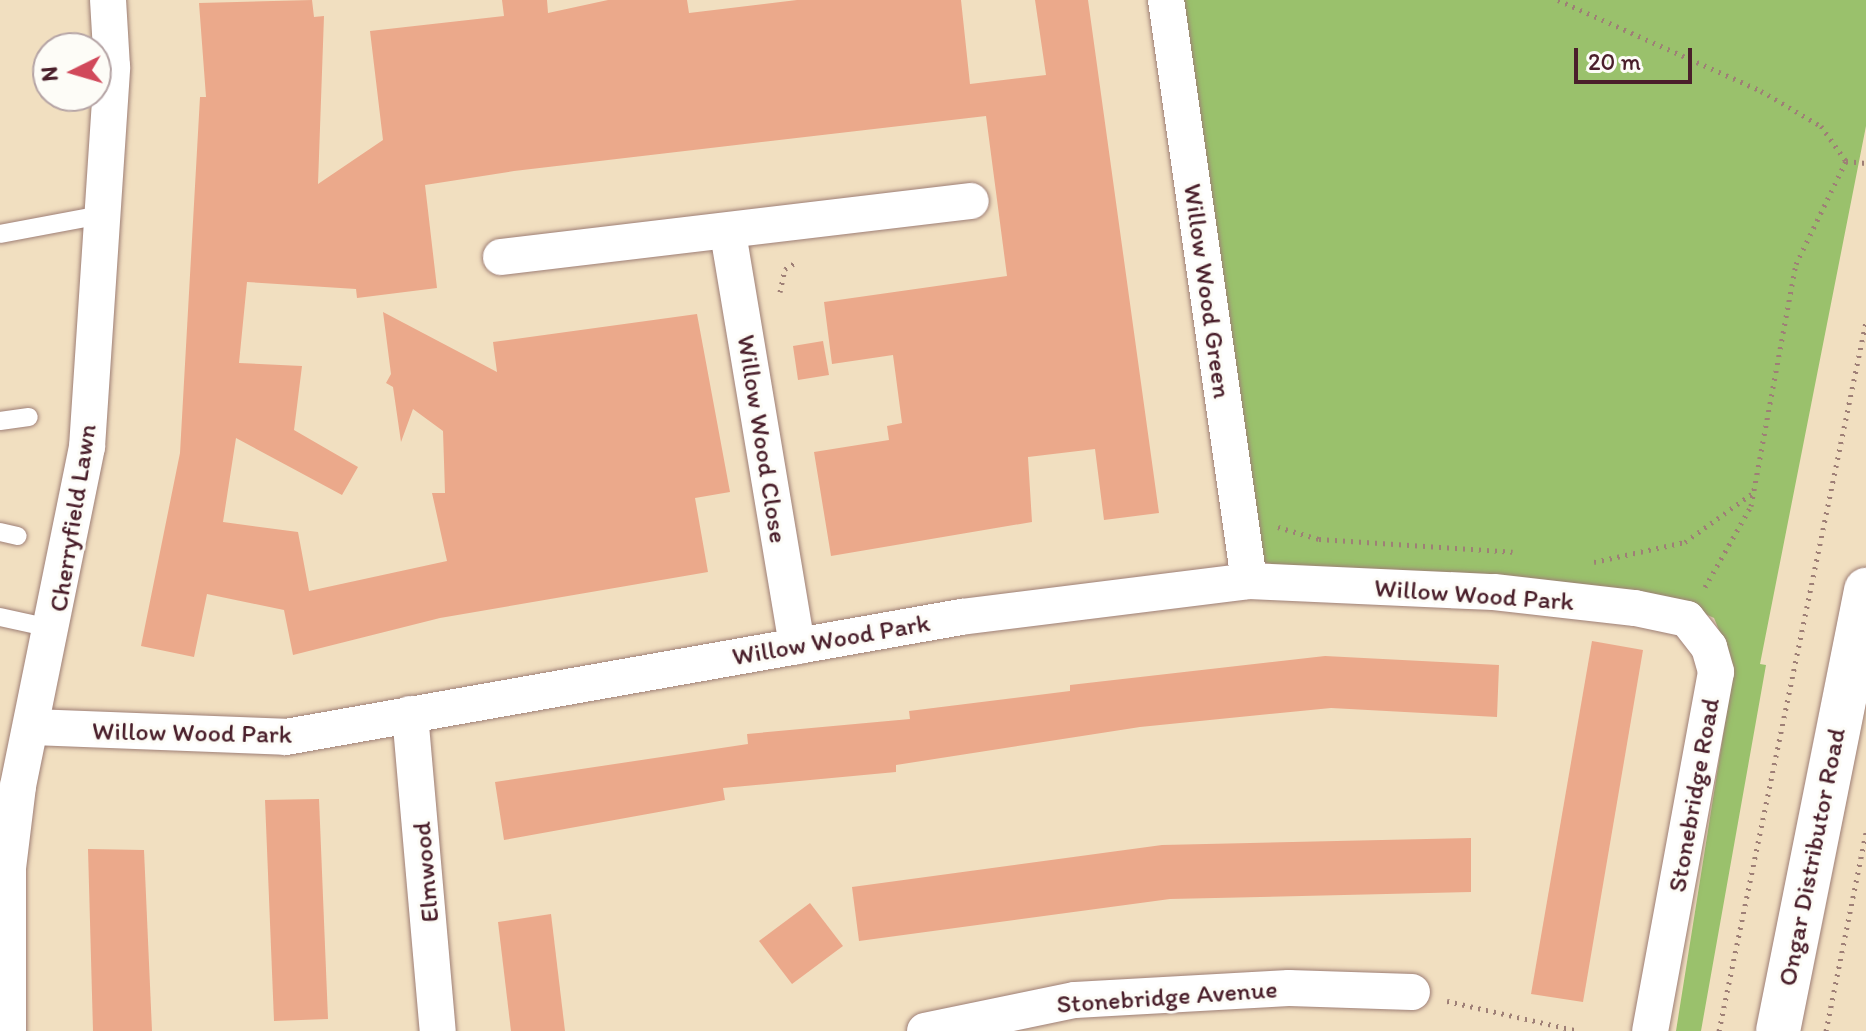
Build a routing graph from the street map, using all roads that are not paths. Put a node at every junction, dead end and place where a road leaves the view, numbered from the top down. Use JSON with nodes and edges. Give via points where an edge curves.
{"nodes":[{"id":1,"x":108,"y":0,"type":"edge"},
{"id":2,"x":1166,"y":0,"type":"edge"},
{"id":3,"x":971,"y":201,"type":"dead end"},
{"id":4,"x":102,"y":215,"type":"junction"},
{"id":5,"x":728,"y":233,"type":"junction"},
{"id":6,"x":0,"y":234,"type":"edge"},
{"id":7,"x":501,"y":257,"type":"dead end"},
{"id":8,"x":29,"y":417,"type":"dead end"},
{"id":9,"x":0,"y":421,"type":"edge"},
{"id":10,"x":1249,"y":581,"type":"junction"},
{"id":11,"x":1866,"y":590,"type":"edge"},
{"id":12,"x":0,"y":617,"type":"edge"},
{"id":13,"x":1687,"y":619,"type":"joint"},
{"id":14,"x":55,"y":629,"type":"junction"},
{"id":15,"x":797,"y":646,"type":"junction"},
{"id":16,"x":410,"y":714,"type":"junction"},
{"id":17,"x":31,"y":727,"type":"junction"},
{"id":18,"x":1412,"y":992,"type":"road end"},
{"id":19,"x":8,"y":1031,"type":"edge"},
{"id":20,"x":438,"y":1031,"type":"edge"},
{"id":21,"x":925,"y":1031,"type":"edge"},
{"id":22,"x":1650,"y":1031,"type":"edge"},
{"id":23,"x":1778,"y":1031,"type":"edge"}],
"edges":[{"from":1,"to":4,"type":"street","name":"Cherryfield Lawn"},
{"from":2,"to":10,"type":"street","name":"Willow Wood Green"},
{"from":3,"to":5,"type":"street"},
{"from":4,"to":6,"type":"lane"},
{"from":4,"to":14,"type":"street","name":"Cherryfield Lawn","via":[[81,499]]},
{"from":5,"to":7,"type":"street"},
{"from":5,"to":15,"type":"street","name":"Willow Wood Close"},
{"from":8,"to":9,"type":"lane"},
{"from":10,"to":13,"type":"street","name":"Willow Wood Park","via":[[1494,592]]},
{"from":10,"to":15,"type":"street","name":"Willow Wood Park"},
{"from":11,"to":23,"type":"street","name":"Ongar Distributor Road"},
{"from":12,"to":14,"type":"lane"},
{"from":13,"to":22,"type":"street","name":"Stonebridge Road","via":[[1709,647],[1716,672]]},
{"from":14,"to":17,"type":"street","name":"Cherryfield Lawn"},
{"from":15,"to":16,"type":"street","name":"Willow Wood Park"},
{"from":16,"to":17,"type":"street","name":"Willow Wood Park","via":[[286,737]]},
{"from":16,"to":20,"type":"street","name":"Elmwood"},
{"from":17,"to":19,"type":"street","name":"Cherryfield Lawn","via":[[8,868]]},
{"from":18,"to":21,"type":"street","name":"Stonebridge Avenue","via":[[1289,988],[1075,1000]]}]}
